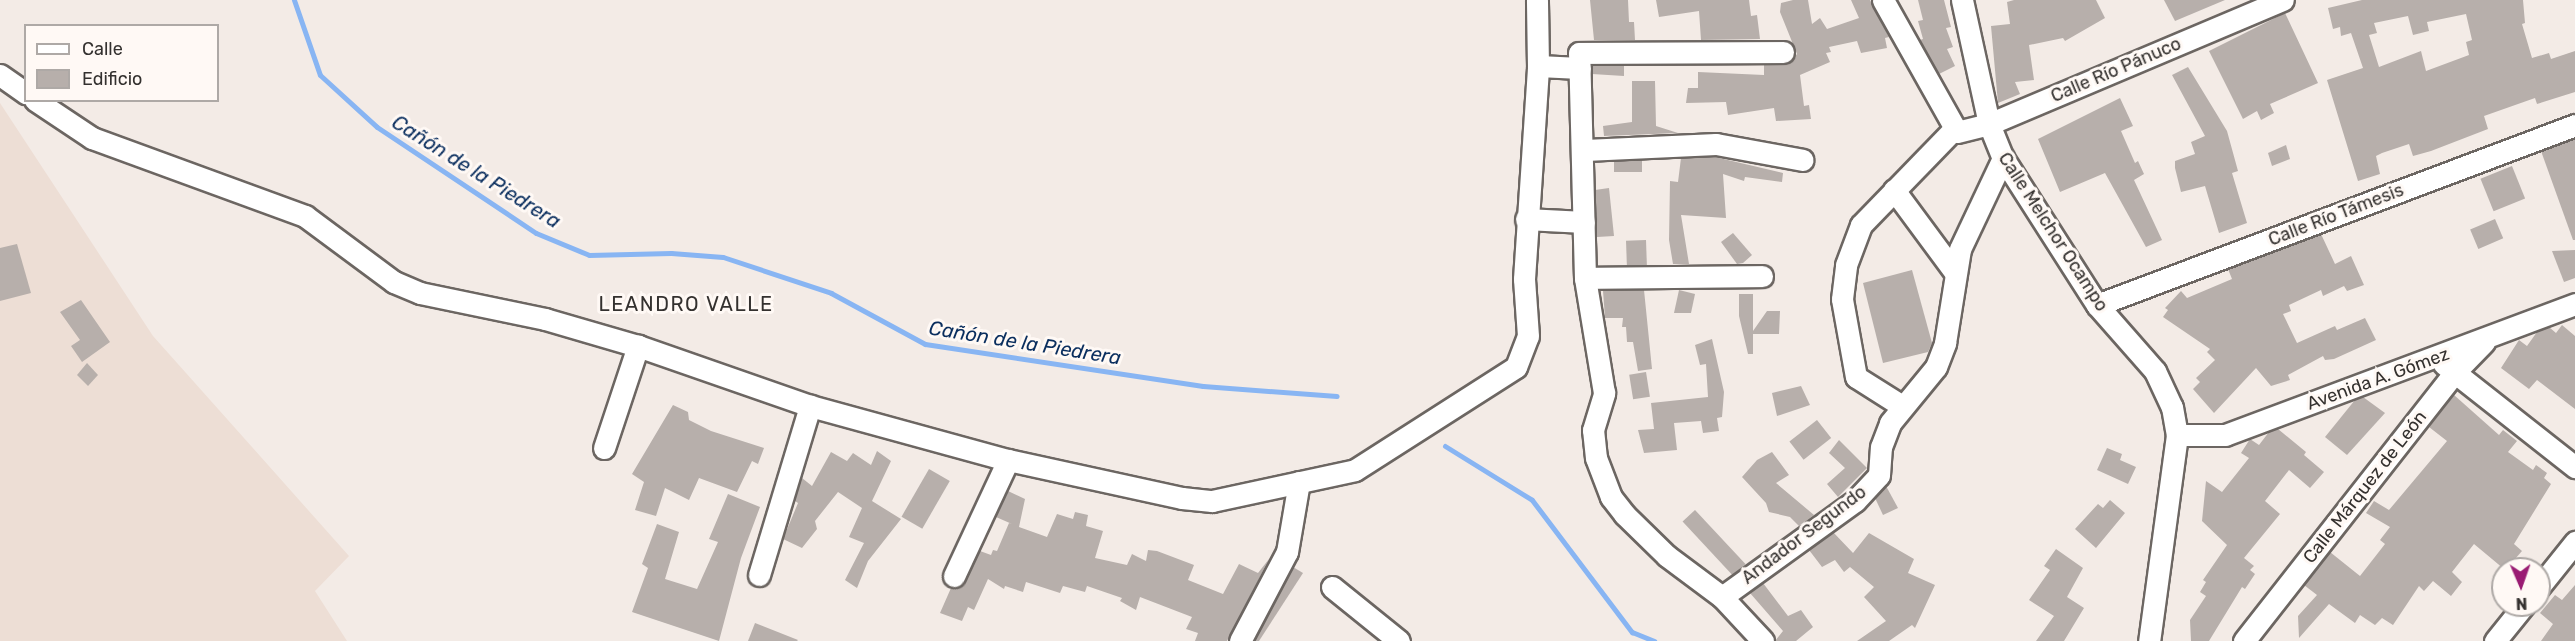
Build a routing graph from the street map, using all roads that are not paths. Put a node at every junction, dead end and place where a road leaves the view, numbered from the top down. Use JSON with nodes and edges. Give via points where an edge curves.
{"nodes":[{"id":1,"x":1537,"y":0,"type":"edge"},
{"id":2,"x":1882,"y":0,"type":"edge"},
{"id":3,"x":1962,"y":0,"type":"edge"},
{"id":4,"x":2283,"y":0,"type":"edge"},
{"id":5,"x":1783,"y":52,"type":"dead end"},
{"id":6,"x":1538,"y":66,"type":"junction"},
{"id":7,"x":1580,"y":68,"type":"junction"},
{"id":8,"x":0,"y":75,"type":"edge"},
{"id":9,"x":24,"y":92,"type":"edge"},
{"id":10,"x":38,"y":102,"type":"edge"},
{"id":11,"x":1989,"y":124,"type":"junction"},
{"id":12,"x":2575,"y":125,"type":"edge"},
{"id":13,"x":1952,"y":128,"type":"junction"},
{"id":14,"x":1585,"y":150,"type":"junction"},
{"id":15,"x":2003,"y":158,"type":"junction"},
{"id":16,"x":1803,"y":160,"type":"dead end"},
{"id":17,"x":1894,"y":190,"type":"junction"},
{"id":18,"x":1526,"y":219,"type":"junction"},
{"id":19,"x":1584,"y":222,"type":"junction"},
{"id":20,"x":1954,"y":271,"type":"junction"},
{"id":21,"x":1762,"y":276,"type":"dead end"},
{"id":22,"x":1585,"y":278,"type":"junction"},
{"id":23,"x":2575,"y":304,"type":"edge"},
{"id":24,"x":2097,"y":305,"type":"junction"},
{"id":25,"x":2490,"y":336,"type":"junction"},
{"id":26,"x":638,"y":346,"type":"junction"},
{"id":27,"x":2436,"y":357,"type":"junction"},
{"id":28,"x":2454,"y":373,"type":"junction"},
{"id":29,"x":810,"y":406,"type":"junction"},
{"id":30,"x":1902,"y":406,"type":"junction"},
{"id":31,"x":2177,"y":435,"type":"junction"},
{"id":32,"x":604,"y":448,"type":"dead end"},
{"id":33,"x":1008,"y":460,"type":"junction"},
{"id":34,"x":2575,"y":467,"type":"edge"},
{"id":35,"x":1299,"y":482,"type":"junction"},
{"id":36,"x":2575,"y":542,"type":"edge"},
{"id":37,"x":2551,"y":571,"type":"edge"},
{"id":38,"x":759,"y":575,"type":"dead end"},
{"id":39,"x":954,"y":576,"type":"dead end"},
{"id":40,"x":1332,"y":587,"type":"dead end"},
{"id":41,"x":1722,"y":597,"type":"junction"},
{"id":42,"x":2514,"y":617,"type":"edge"},
{"id":43,"x":1240,"y":641,"type":"edge"},
{"id":44,"x":1400,"y":641,"type":"edge"},
{"id":45,"x":1763,"y":641,"type":"edge"},
{"id":46,"x":2149,"y":641,"type":"edge"},
{"id":47,"x":2244,"y":641,"type":"edge"},
{"id":48,"x":2495,"y":641,"type":"edge"}],
"edges":[{"from":1,"to":6,"type":"street"},
{"from":2,"to":13,"type":"street"},
{"from":3,"to":11,"type":"street","name":"Calle Melchor Ocampo"},
{"from":4,"to":11,"type":"street","name":"Calle Río Pánuco"},
{"from":5,"to":7,"type":"street","via":[[1579,53]]},
{"from":6,"to":7,"type":"street"},
{"from":6,"to":18,"type":"street"},
{"from":7,"to":14,"type":"street"},
{"from":8,"to":9,"type":"street"},
{"from":10,"to":26,"type":"street","via":[[92,138],[305,216],[394,282],[420,293],[545,319]]},
{"from":11,"to":13,"type":"street","name":"Calle Río Pánuco"},
{"from":11,"to":15,"type":"street","name":"Calle Melchor Ocampo"},
{"from":12,"to":24,"type":"street","name":"Calle Río Támesis"},
{"from":13,"to":17,"type":"street"},
{"from":14,"to":16,"type":"street","via":[[1716,144]]},
{"from":14,"to":19,"type":"street"},
{"from":15,"to":20,"type":"street","via":[[1960,249]]},
{"from":15,"to":24,"type":"street","name":"Calle Melchor Ocampo"},
{"from":17,"to":20,"type":"street"},
{"from":17,"to":30,"type":"street","via":[[1861,225],[1846,265],[1842,299],[1856,377]]},
{"from":18,"to":19,"type":"street"},
{"from":18,"to":35,"type":"street","via":[[1528,336],[1516,367],[1370,463]]},
{"from":19,"to":22,"type":"street"},
{"from":20,"to":30,"type":"street","via":[[1945,343],[1936,367]]},
{"from":21,"to":22,"type":"street"},
{"from":22,"to":41,"type":"street","via":[[1604,393],[1592,442],[1603,480],[1611,497],[1667,556]]},
{"from":23,"to":25,"type":"street","name":"Avenida A. Gómez"},
{"from":24,"to":31,"type":"street","name":"Calle Melchor Ocampo","via":[[2155,371],[2172,407]]},
{"from":25,"to":27,"type":"street","name":"Avenida A. Gómez"},
{"from":25,"to":28,"type":"street","name":"Calle Márquez de León"},
{"from":26,"to":29,"type":"street"},
{"from":26,"to":32,"type":"street"},
{"from":27,"to":28,"type":"street"},
{"from":27,"to":31,"type":"street","name":"Avenida A. Gómez","via":[[2225,435]]},
{"from":28,"to":34,"type":"street"},
{"from":28,"to":47,"type":"street","name":"Calle Márquez de León"},
{"from":29,"to":33,"type":"street"},
{"from":29,"to":38,"type":"street"},
{"from":30,"to":41,"type":"street","name":"Andador Segundo","via":[[1881,447],[1882,470],[1855,501]]},
{"from":31,"to":46,"type":"street","name":"Calle Melchor Ocampo"},
{"from":33,"to":35,"type":"street","via":[[1212,501]]},
{"from":33,"to":39,"type":"street"},
{"from":35,"to":43,"type":"street","via":[[1283,562]]},
{"from":36,"to":37,"type":"street"},
{"from":40,"to":44,"type":"street"},
{"from":41,"to":45,"type":"street"},
{"from":42,"to":48,"type":"street"}]}
